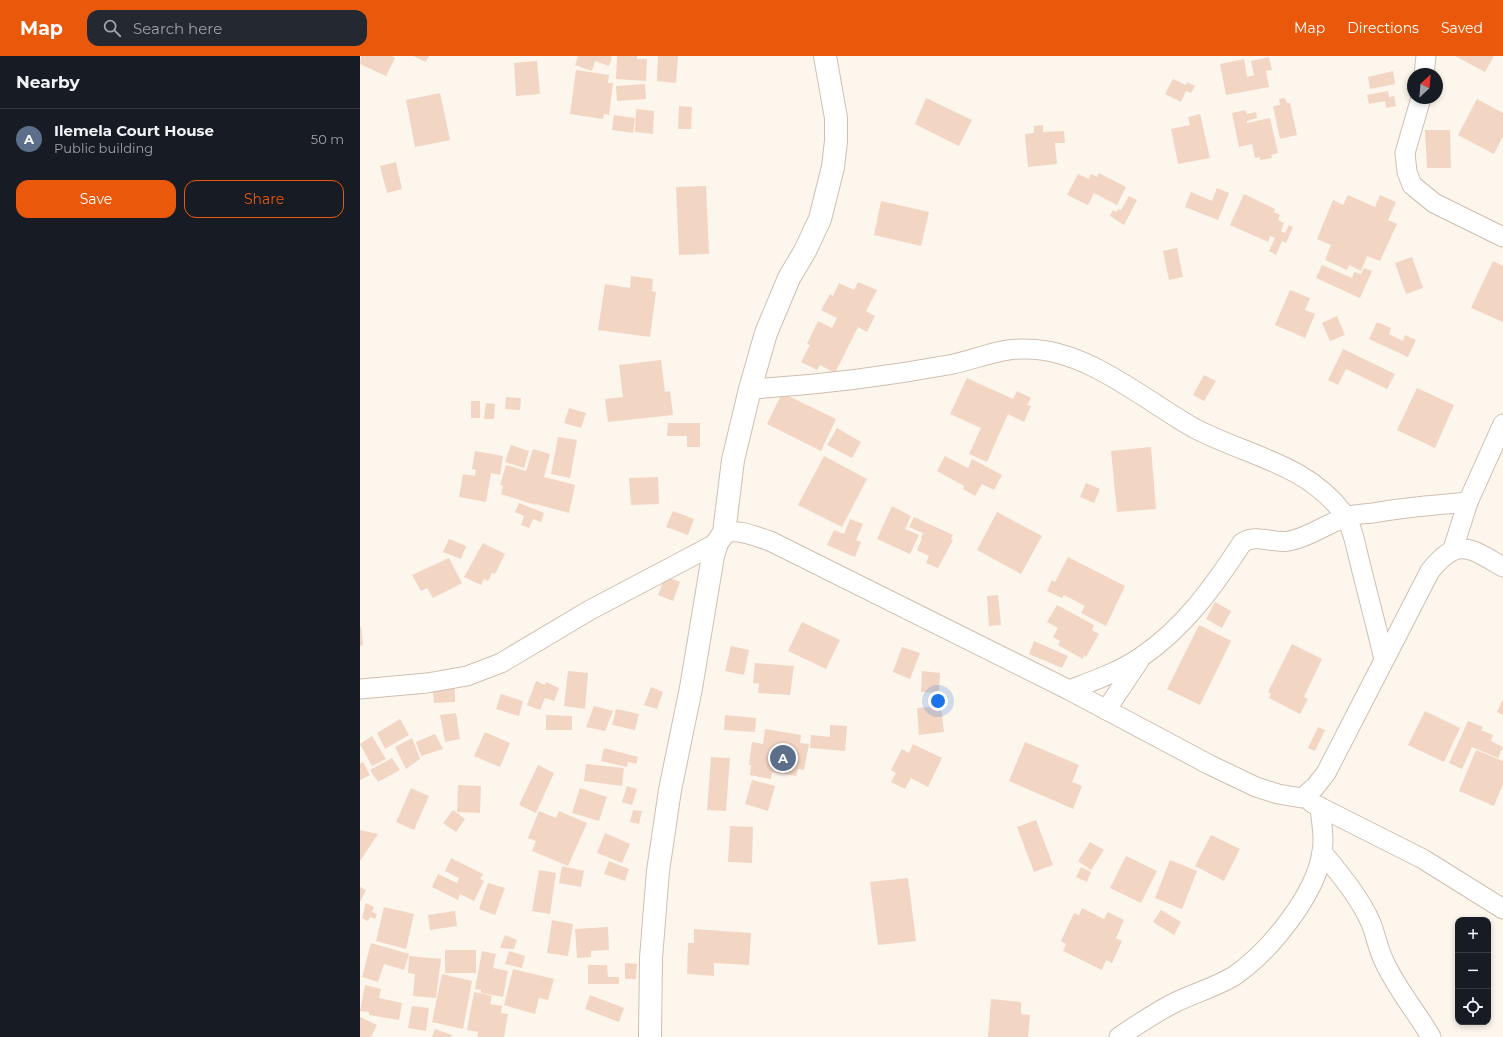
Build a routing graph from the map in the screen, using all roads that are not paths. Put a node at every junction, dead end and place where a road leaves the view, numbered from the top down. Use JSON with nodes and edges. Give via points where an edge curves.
{"nodes":[{"id":1,"x":825,"y":56,"type":"edge"},
{"id":2,"x":1426,"y":56,"type":"edge"},
{"id":3,"x":1425,"y":68,"type":"edge"},
{"id":4,"x":1418,"y":104,"type":"edge"},
{"id":5,"x":1503,"y":237,"type":"edge"},
{"id":6,"x":750,"y":389,"type":"junction"},
{"id":7,"x":1503,"y":424,"type":"edge"},
{"id":8,"x":1468,"y":502,"type":"junction"},
{"id":9,"x":1346,"y":517,"type":"junction"},
{"id":10,"x":720,"y":538,"type":"junction"},
{"id":11,"x":1453,"y":549,"type":"junction"},
{"id":12,"x":1503,"y":567,"type":"edge"},
{"id":13,"x":1141,"y":658,"type":"junction"},
{"id":14,"x":1384,"y":660,"type":"junction"},
{"id":15,"x":360,"y":690,"type":"edge"},
{"id":16,"x":1069,"y":690,"type":"junction"},
{"id":17,"x":1106,"y":710,"type":"junction"},
{"id":18,"x":1302,"y":798,"type":"junction"},
{"id":19,"x":1320,"y":807,"type":"junction"},
{"id":20,"x":1322,"y":852,"type":"junction"},
{"id":21,"x":1503,"y":909,"type":"edge"},
{"id":22,"x":650,"y":1037,"type":"edge"},
{"id":23,"x":1119,"y":1037,"type":"edge"},
{"id":24,"x":1431,"y":1037,"type":"edge"}],
"edges":[{"from":1,"to":6,"type":"street","via":[[836,118],[833,167],[820,219],[789,278],[766,334]]},
{"from":2,"to":3,"type":"street"},
{"from":4,"to":5,"type":"street","via":[[1406,153],[1406,172],[1412,184],[1434,203]]},
{"from":6,"to":9,"type":"street","via":[[852,380],[949,364],[1006,350],[1028,349],[1055,353],[1088,364],[1122,382],[1194,428],[1296,472],[1322,490]]},
{"from":6,"to":10,"type":"street","via":[[733,460]]},
{"from":7,"to":8,"type":"street"},
{"from":8,"to":9,"type":"street","via":[[1394,509]]},
{"from":8,"to":11,"type":"street"},
{"from":9,"to":13,"type":"street","via":[[1317,532],[1295,539],[1280,542],[1254,538],[1242,543],[1193,611]]},
{"from":9,"to":14,"type":"street"},
{"from":10,"to":15,"type":"street","via":[[500,663],[467,676]]},
{"from":10,"to":16,"type":"street","via":[[733,531],[770,541]]},
{"from":10,"to":22,"type":"street","via":[[670,790],[658,871],[651,958]]},
{"from":11,"to":12,"type":"street","via":[[1467,549]]},
{"from":11,"to":14,"type":"street","via":[[1440,558],[1430,571]]},
{"from":13,"to":16,"type":"street","via":[[1106,676]]},
{"from":13,"to":17,"type":"street"},
{"from":14,"to":18,"type":"street","via":[[1326,773]]},
{"from":16,"to":17,"type":"street"},
{"from":17,"to":18,"type":"street","via":[[1256,787]]},
{"from":18,"to":19,"type":"street"},
{"from":19,"to":20,"type":"street"},
{"from":19,"to":21,"type":"street","via":[[1423,859]]},
{"from":20,"to":23,"type":"street","via":[[1313,879],[1294,914],[1254,961],[1212,988],[1150,1016]]},
{"from":20,"to":24,"type":"street","via":[[1364,910],[1372,925],[1383,961]]}]}
